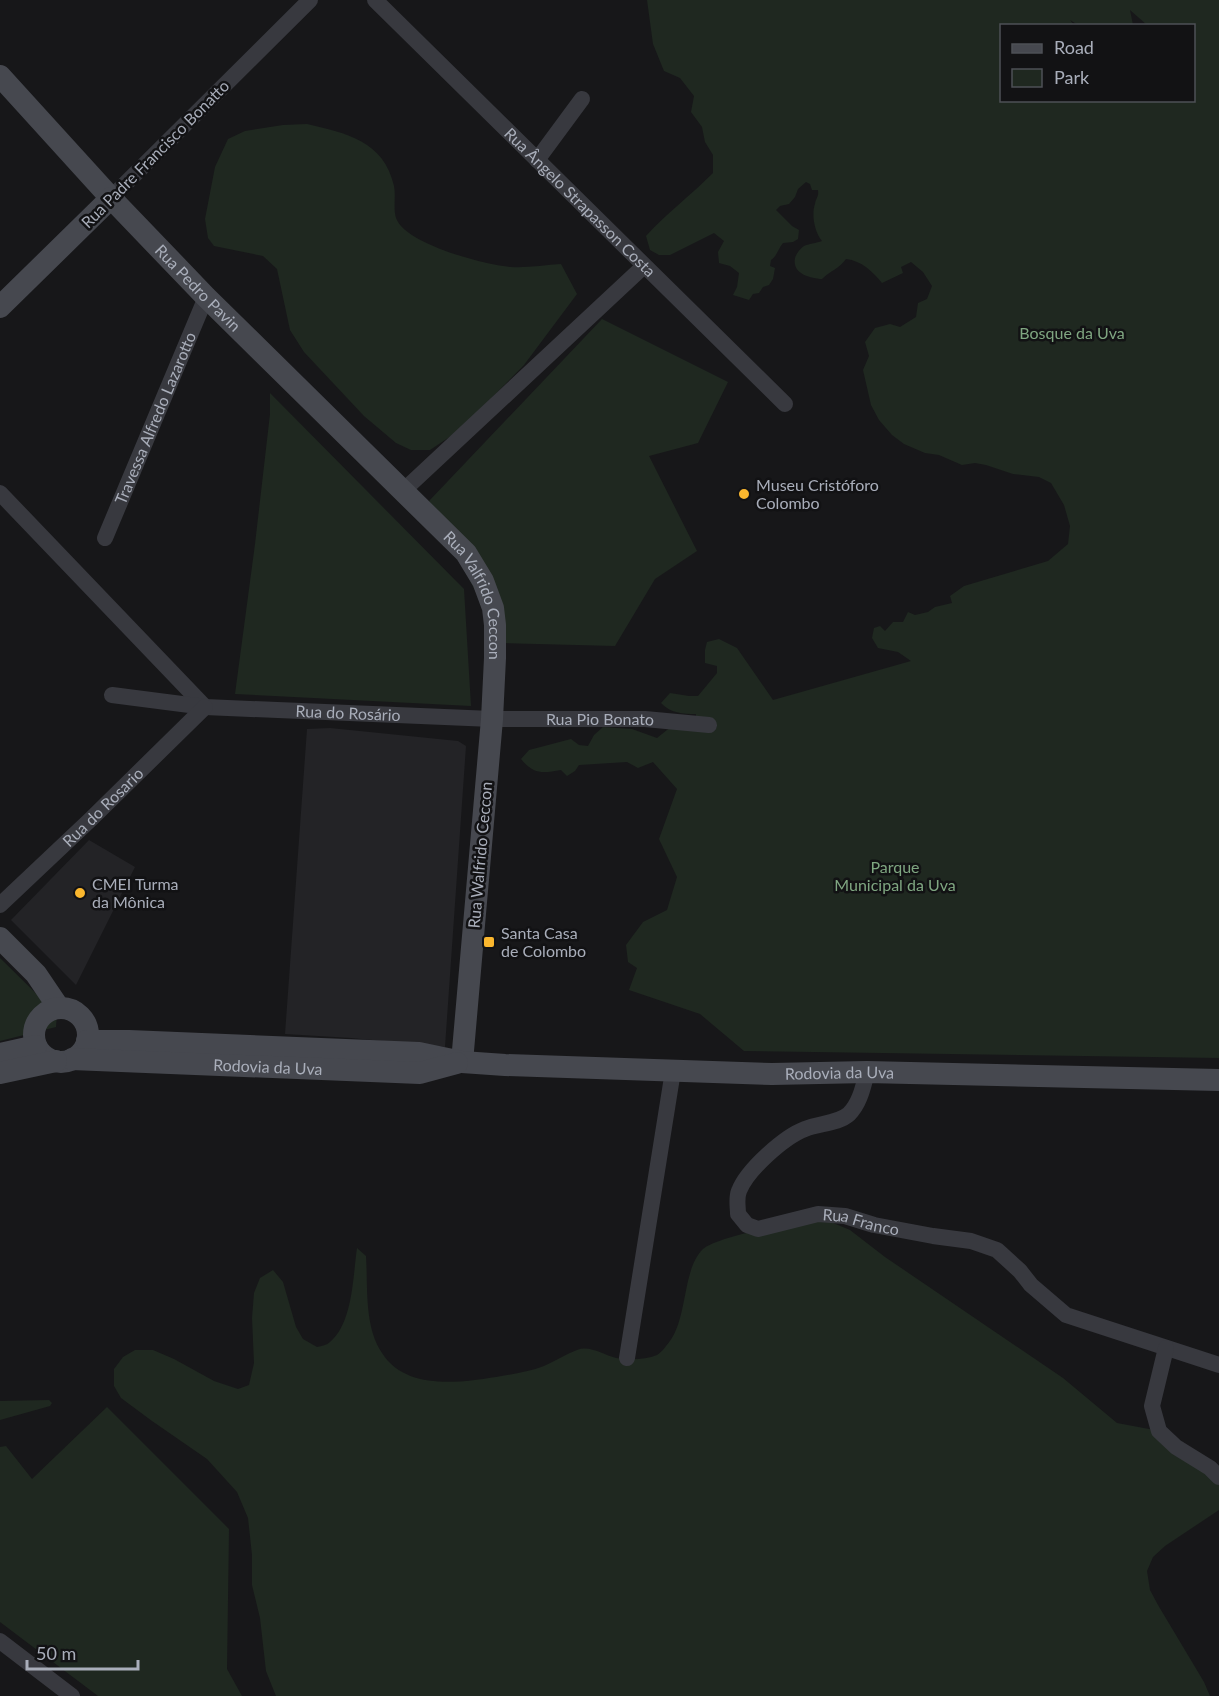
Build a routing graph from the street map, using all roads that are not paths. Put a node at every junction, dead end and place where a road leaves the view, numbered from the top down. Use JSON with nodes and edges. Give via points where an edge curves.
{"nodes":[{"id":1,"x":310,"y":0,"type":"edge"},
{"id":2,"x":375,"y":0,"type":"edge"},
{"id":3,"x":0,"y":76,"type":"edge"},
{"id":4,"x":582,"y":99,"type":"dead end"},
{"id":5,"x":537,"y":160,"type":"junction"},
{"id":6,"x":111,"y":198,"type":"junction"},
{"id":7,"x":644,"y":266,"type":"junction"},
{"id":8,"x":206,"y":297,"type":"junction"},
{"id":9,"x":0,"y":307,"type":"edge"},
{"id":10,"x":785,"y":404,"type":"dead end"},
{"id":11,"x":403,"y":491,"type":"junction"},
{"id":12,"x":0,"y":493,"type":"edge"},
{"id":13,"x":105,"y":538,"type":"dead end"},
{"id":14,"x":112,"y":695,"type":"dead end"},
{"id":15,"x":205,"y":707,"type":"junction"},
{"id":16,"x":492,"y":719,"type":"junction"},
{"id":17,"x":710,"y":725,"type":"dead end"},
{"id":18,"x":0,"y":905,"type":"edge"},
{"id":19,"x":0,"y":938,"type":"edge"},
{"id":20,"x":59,"y":1008,"type":"junction"},
{"id":21,"x":87,"y":1041,"type":"junction"},
{"id":22,"x":36,"y":1046,"type":"junction"},
{"id":23,"x":0,"y":1054,"type":"edge"},
{"id":24,"x":64,"y":1060,"type":"junction"},
{"id":25,"x":462,"y":1062,"type":"junction"},
{"id":26,"x":673,"y":1071,"type":"junction"},
{"id":27,"x":867,"y":1072,"type":"junction"},
{"id":28,"x":0,"y":1073,"type":"edge"},
{"id":29,"x":1219,"y":1080,"type":"edge"},
{"id":30,"x":1166,"y":1348,"type":"junction"},
{"id":31,"x":627,"y":1358,"type":"dead end"},
{"id":32,"x":1219,"y":1365,"type":"edge"},
{"id":33,"x":1219,"y":1477,"type":"edge"},
{"id":34,"x":0,"y":1641,"type":"edge"},
{"id":35,"x":72,"y":1696,"type":"edge"}],
"edges":[{"from":1,"to":6,"type":"street","name":"Rua Padre Francisco Bonatto"},
{"from":2,"to":5,"type":"street","name":"Rua Ângelo Strapasson Costa"},
{"from":3,"to":6,"type":"street","name":"Rua Pedro Pavin"},
{"from":4,"to":5,"type":"street"},
{"from":5,"to":7,"type":"street","name":"Rua Ângelo Strapasson Costa"},
{"from":6,"to":8,"type":"street","name":"Rua Pedro Pavin"},
{"from":6,"to":9,"type":"street","name":"Rua Padre Francisco Bonatto"},
{"from":7,"to":10,"type":"street","name":"Rua Ângelo Strapasson Costa"},
{"from":7,"to":11,"type":"street"},
{"from":8,"to":11,"type":"street","name":"Rua Pedro Pavin"},
{"from":8,"to":13,"type":"street","name":"Travessa Alfredo Lazarotto"},
{"from":11,"to":16,"type":"street","name":"Rua Valfrido Ceccon","via":[[466,553],[483,581],[495,625]]},
{"from":12,"to":15,"type":"street"},
{"from":14,"to":15,"type":"street","name":"Rua do Rosário"},
{"from":15,"to":16,"type":"street","name":"Rua do Rosário"},
{"from":15,"to":18,"type":"street","name":"Rua do Rosario"},
{"from":16,"to":17,"type":"street","name":"Rua Pio Bonato","via":[[645,719]]},
{"from":16,"to":25,"type":"street","name":"Rua Walfrido Ceccon"},
{"from":19,"to":20,"type":"street","via":[[36,974]]},
{"from":20,"to":21,"type":"street","via":[[81,1017],[86,1024]]},
{"from":20,"to":22,"type":"street","via":[[50,1010],[38,1021],[34,1029]]},
{"from":21,"to":24,"type":"street","via":[[79,1055]]},
{"from":21,"to":25,"type":"street","name":"Rodovia da Uva","via":[[419,1053]]},
{"from":22,"to":23,"type":"street"},
{"from":22,"to":24,"type":"street","via":[[48,1058]]},
{"from":24,"to":25,"type":"street","name":"Rodovia da Uva","via":[[420,1073]]},
{"from":24,"to":28,"type":"street","name":"Rodovia da Uva"},
{"from":25,"to":26,"type":"street","name":"Rodovia da Uva"},
{"from":26,"to":27,"type":"street","name":"Rodovia da Uva"},
{"from":26,"to":31,"type":"street"},
{"from":27,"to":29,"type":"street","name":"Rodovia da Uva"},
{"from":27,"to":30,"type":"street","name":"Rua Franco","via":[[859,1100],[848,1115],[806,1128],[782,1141],[748,1176],[738,1192],[738,1214],[747,1225],[758,1229],[818,1214],[971,1240],[997,1250],[1066,1315]]},
{"from":30,"to":32,"type":"street","name":"Rua Franco"},
{"from":30,"to":33,"type":"street","via":[[1152,1406],[1159,1431]]},
{"from":34,"to":35,"type":"street"}]}
